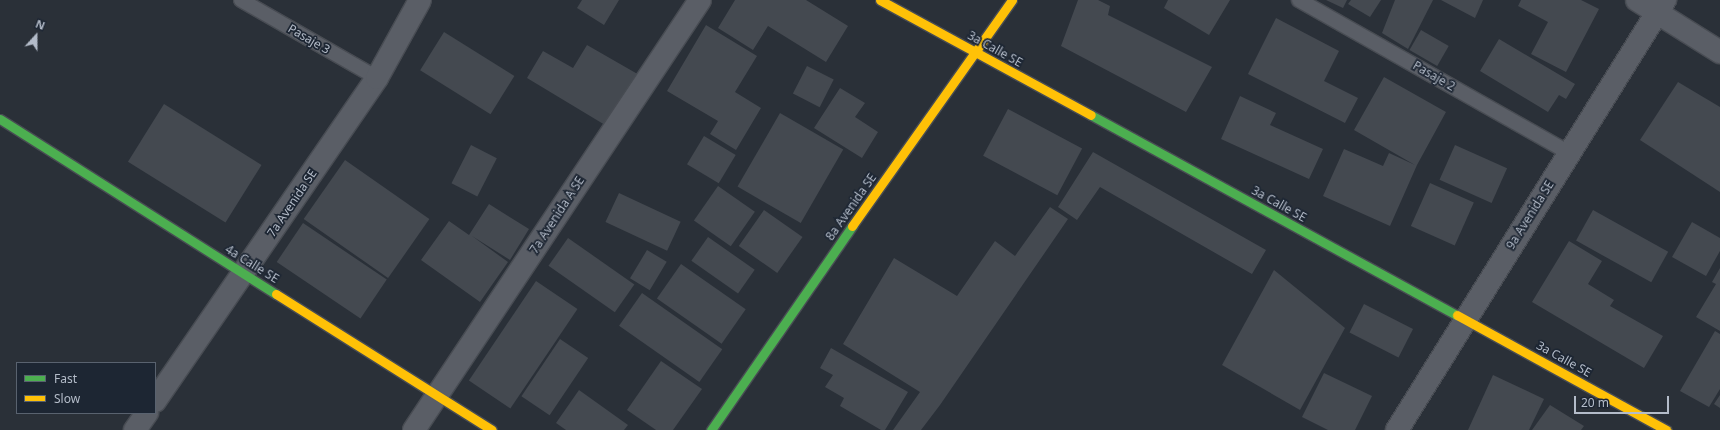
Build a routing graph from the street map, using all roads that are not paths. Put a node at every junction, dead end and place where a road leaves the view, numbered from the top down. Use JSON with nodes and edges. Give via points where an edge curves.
{"nodes":[{"id":1,"x":242,"y":0,"type":"edge"},
{"id":2,"x":420,"y":0,"type":"edge"},
{"id":3,"x":700,"y":0,"type":"edge"},
{"id":4,"x":880,"y":0,"type":"edge"},
{"id":5,"x":1012,"y":0,"type":"edge"},
{"id":6,"x":1300,"y":0,"type":"edge"},
{"id":7,"x":1637,"y":0,"type":"edge"},
{"id":8,"x":1661,"y":6,"type":"edge"},
{"id":9,"x":974,"y":51,"type":"junction"},
{"id":10,"x":1720,"y":52,"type":"edge"},
{"id":11,"x":377,"y":78,"type":"junction"},
{"id":12,"x":0,"y":119,"type":"edge"},
{"id":13,"x":1569,"y":153,"type":"junction"},
{"id":14,"x":244,"y":273,"type":"junction"},
{"id":15,"x":1465,"y":318,"type":"junction"},
{"id":16,"x":438,"y":396,"type":"junction"},
{"id":17,"x":156,"y":400,"type":"edge"},
{"id":18,"x":146,"y":414,"type":"edge"},
{"id":19,"x":135,"y":430,"type":"edge"},
{"id":20,"x":414,"y":430,"type":"edge"},
{"id":21,"x":492,"y":430,"type":"edge"},
{"id":22,"x":711,"y":430,"type":"edge"},
{"id":23,"x":1397,"y":430,"type":"edge"},
{"id":24,"x":1666,"y":430,"type":"edge"}],
"edges":[{"from":1,"to":11,"type":"lane","name":"Pasaje 3"},
{"from":2,"to":11,"type":"street","name":"7a Avenida SE"},
{"from":3,"to":16,"type":"street","name":"7a Avenida A SE"},
{"from":4,"to":9,"type":"street","name":"3a Calle SE"},
{"from":5,"to":9,"type":"street","name":"8a Avenida SE"},
{"from":6,"to":13,"type":"lane","name":"Pasaje 2"},
{"from":7,"to":8,"type":"street"},
{"from":8,"to":10,"type":"street"},
{"from":8,"to":13,"type":"street","name":"9a Avenida SE"},
{"from":9,"to":15,"type":"street","name":"3a Calle SE"},
{"from":9,"to":22,"type":"street","name":"8a Avenida SE"},
{"from":11,"to":14,"type":"street","name":"7a Avenida SE"},
{"from":12,"to":14,"type":"street","name":"4a Calle SE"},
{"from":13,"to":15,"type":"street","name":"9a Avenida SE"},
{"from":14,"to":16,"type":"street","name":"4a Calle SE"},
{"from":14,"to":17,"type":"street","name":"7a Avenida SE"},
{"from":15,"to":23,"type":"street","name":"9a Avenida SE"},
{"from":15,"to":24,"type":"street","name":"3a Calle SE"},
{"from":16,"to":20,"type":"street","name":"7a Avenida A SE"},
{"from":16,"to":21,"type":"street","name":"4a Calle SE"},
{"from":18,"to":19,"type":"street"}]}
